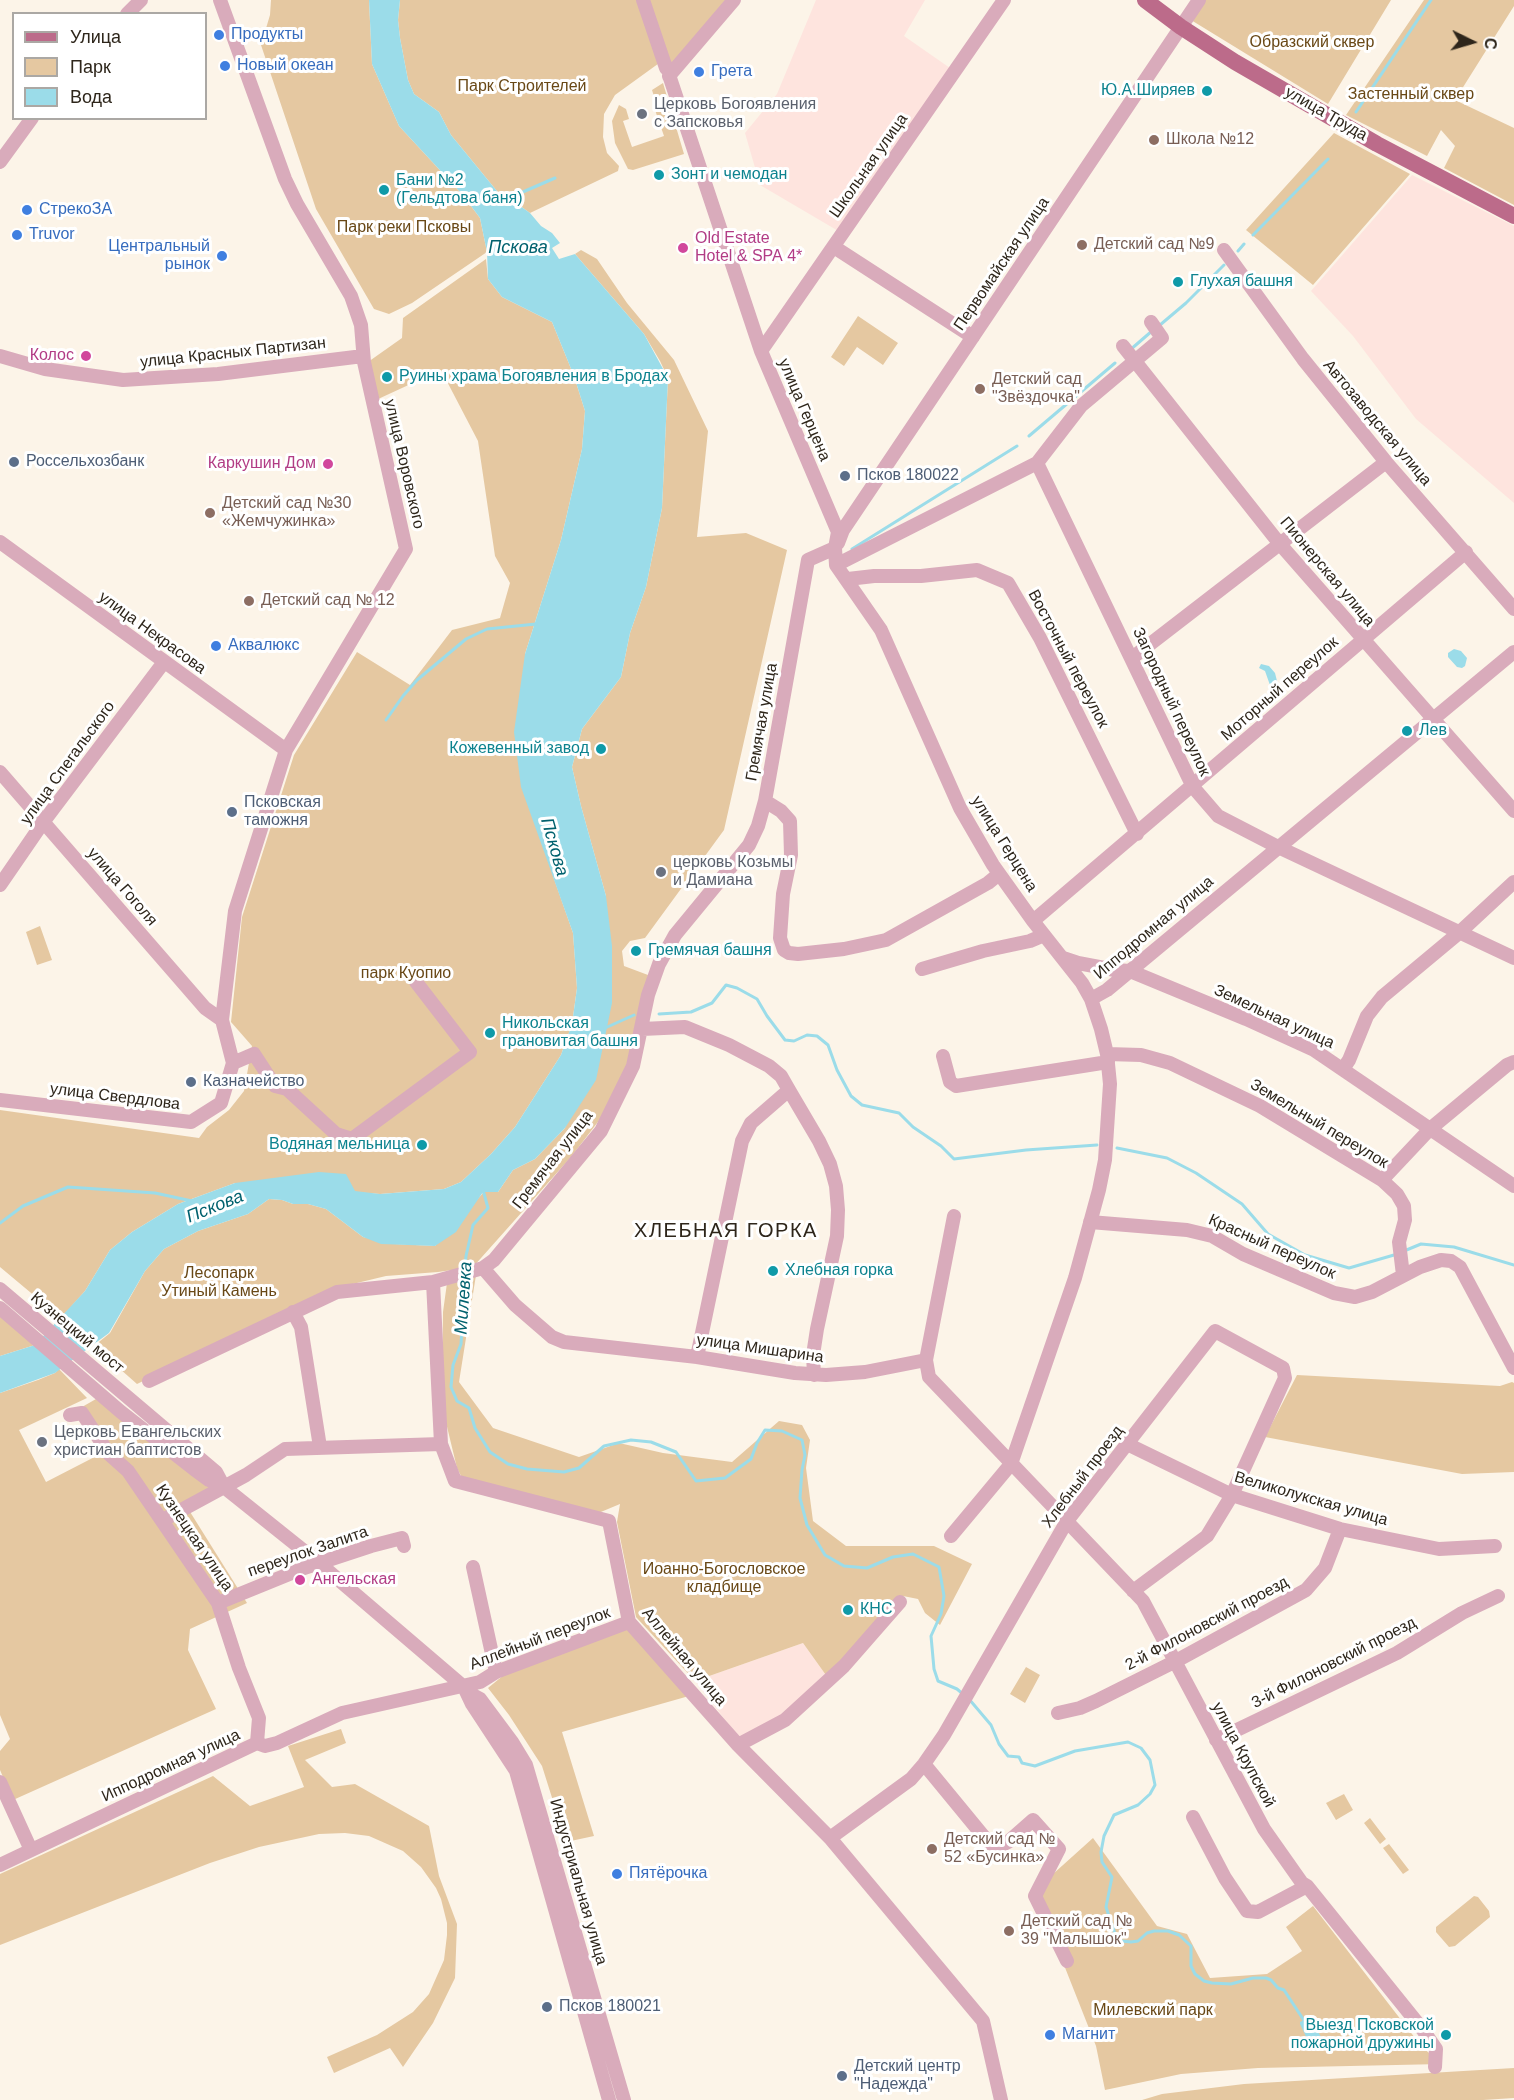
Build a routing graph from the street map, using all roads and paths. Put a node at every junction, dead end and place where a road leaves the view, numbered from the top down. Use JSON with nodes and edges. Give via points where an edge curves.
{"nodes":[{"id":1,"x":141,"y":0,"type":"edge"},
{"id":2,"x":220,"y":0,"type":"edge"},
{"id":3,"x":643,"y":0,"type":"edge"},
{"id":4,"x":734,"y":0,"type":"edge"},
{"id":5,"x":1004,"y":0,"type":"edge"},
{"id":6,"x":1145,"y":0,"type":"edge"},
{"id":7,"x":1198,"y":0,"type":"edge"},
{"id":8,"x":130,"y":12,"type":"edge"},
{"id":9,"x":1181,"y":27,"type":"junction"},
{"id":10,"x":669,"y":76,"type":"junction"},
{"id":11,"x":31,"y":120,"type":"edge"},
{"id":12,"x":0,"y":162,"type":"edge"},
{"id":13,"x":1514,"y":216,"type":"edge"},
{"id":14,"x":834,"y":247,"type":"junction"},
{"id":15,"x":1224,"y":250,"type":"dead end"},
{"id":16,"x":1154,"y":327,"type":"dead end"},
{"id":17,"x":973,"y":337,"type":"junction"},
{"id":18,"x":1124,"y":346,"type":"dead end"},
{"id":19,"x":761,"y":351,"type":"junction"},
{"id":20,"x":0,"y":356,"type":"edge"},
{"id":21,"x":363,"y":356,"type":"junction"},
{"id":22,"x":1135,"y":360,"type":"junction"},
{"id":23,"x":1386,"y":462,"type":"junction"},
{"id":24,"x":1037,"y":463,"type":"junction"},
{"id":25,"x":0,"y":542,"type":"edge"},
{"id":26,"x":1279,"y":543,"type":"junction"},
{"id":27,"x":836,"y":548,"type":"junction"},
{"id":28,"x":1466,"y":552,"type":"junction"},
{"id":29,"x":836,"y":565,"type":"junction"},
{"id":30,"x":848,"y":579,"type":"junction"},
{"id":31,"x":1514,"y":609,"type":"edge"},
{"id":32,"x":1363,"y":640,"type":"junction"},
{"id":33,"x":1514,"y":652,"type":"edge"},
{"id":34,"x":1132,"y":658,"type":"junction"},
{"id":35,"x":164,"y":662,"type":"junction"},
{"id":36,"x":1432,"y":719,"type":"junction"},
{"id":37,"x":286,"y":750,"type":"junction"},
{"id":38,"x":0,"y":772,"type":"edge"},
{"id":39,"x":1193,"y":787,"type":"junction"},
{"id":40,"x":765,"y":801,"type":"junction"},
{"id":41,"x":1514,"y":811,"type":"edge"},
{"id":42,"x":44,"y":821,"type":"junction"},
{"id":43,"x":1137,"y":834,"type":"junction"},
{"id":44,"x":1278,"y":847,"type":"junction"},
{"id":45,"x":999,"y":874,"type":"junction"},
{"id":46,"x":1514,"y":882,"type":"edge"},
{"id":47,"x":0,"y":885,"type":"edge"},
{"id":48,"x":1033,"y":921,"type":"junction"},
{"id":49,"x":1460,"y":932,"type":"junction"},
{"id":50,"x":1044,"y":935,"type":"junction"},
{"id":51,"x":1061,"y":957,"type":"junction"},
{"id":52,"x":1514,"y":958,"type":"edge"},
{"id":53,"x":922,"y":969,"type":"dead end"},
{"id":54,"x":1130,"y":971,"type":"junction"},
{"id":55,"x":416,"y":982,"type":"dead end"},
{"id":56,"x":1091,"y":999,"type":"junction"},
{"id":57,"x":222,"y":1020,"type":"junction"},
{"id":58,"x":643,"y":1026,"type":"junction"},
{"id":59,"x":943,"y":1056,"type":"dead end"},
{"id":60,"x":1107,"y":1058,"type":"junction"},
{"id":61,"x":1514,"y":1062,"type":"edge"},
{"id":62,"x":233,"y":1063,"type":"junction"},
{"id":63,"x":1343,"y":1069,"type":"junction"},
{"id":64,"x":789,"y":1090,"type":"junction"},
{"id":65,"x":0,"y":1100,"type":"edge"},
{"id":66,"x":1430,"y":1129,"type":"junction"},
{"id":67,"x":1382,"y":1180,"type":"junction"},
{"id":68,"x":1514,"y":1186,"type":"edge"},
{"id":69,"x":954,"y":1216,"type":"dead end"},
{"id":70,"x":1090,"y":1222,"type":"junction"},
{"id":71,"x":479,"y":1269,"type":"junction"},
{"id":72,"x":1403,"y":1275,"type":"junction"},
{"id":73,"x":439,"y":1280,"type":"junction"},
{"id":74,"x":0,"y":1289,"type":"edge"},
{"id":75,"x":0,"y":1308,"type":"edge"},
{"id":76,"x":293,"y":1312,"type":"junction"},
{"id":77,"x":697,"y":1357,"type":"junction"},
{"id":78,"x":926,"y":1360,"type":"junction"},
{"id":79,"x":1514,"y":1368,"type":"edge"},
{"id":80,"x":813,"y":1375,"type":"junction"},
{"id":81,"x":149,"y":1381,"type":"dead end"},
{"id":82,"x":132,"y":1401,"type":"joint"},
{"id":83,"x":121,"y":1412,"type":"joint"},
{"id":84,"x":70,"y":1415,"type":"dead end"},
{"id":85,"x":441,"y":1444,"type":"junction"},
{"id":86,"x":1127,"y":1444,"type":"junction"},
{"id":87,"x":320,"y":1447,"type":"junction"},
{"id":88,"x":1011,"y":1464,"type":"junction"},
{"id":89,"x":224,"y":1487,"type":"junction"},
{"id":90,"x":1232,"y":1495,"type":"junction"},
{"id":91,"x":163,"y":1520,"type":"junction"},
{"id":92,"x":1067,"y":1521,"type":"junction"},
{"id":93,"x":1340,"y":1529,"type":"junction"},
{"id":94,"x":951,"y":1536,"type":"dead end"},
{"id":95,"x":405,"y":1546,"type":"dead end"},
{"id":96,"x":1495,"y":1546,"type":"dead end"},
{"id":97,"x":319,"y":1563,"type":"junction"},
{"id":98,"x":473,"y":1567,"type":"dead end"},
{"id":99,"x":1133,"y":1591,"type":"junction"},
{"id":100,"x":1498,"y":1596,"type":"dead end"},
{"id":101,"x":900,"y":1602,"type":"dead end"},
{"id":102,"x":218,"y":1603,"type":"junction"},
{"id":103,"x":629,"y":1622,"type":"junction"},
{"id":104,"x":1176,"y":1661,"type":"junction"},
{"id":105,"x":496,"y":1672,"type":"junction"},
{"id":106,"x":465,"y":1689,"type":"junction"},
{"id":107,"x":1058,"y":1713,"type":"dead end"},
{"id":108,"x":1216,"y":1740,"type":"junction"},
{"id":109,"x":257,"y":1743,"type":"junction"},
{"id":110,"x":738,"y":1745,"type":"junction"},
{"id":111,"x":924,"y":1764,"type":"junction"},
{"id":112,"x":0,"y":1782,"type":"edge"},
{"id":113,"x":1193,"y":1817,"type":"dead end"},
{"id":114,"x":830,"y":1838,"type":"junction"},
{"id":115,"x":31,"y":1850,"type":"junction"},
{"id":116,"x":0,"y":1865,"type":"edge"},
{"id":117,"x":1307,"y":1886,"type":"junction"},
{"id":118,"x":1067,"y":1961,"type":"dead end"},
{"id":119,"x":1435,"y":2067,"type":"dead end"},
{"id":120,"x":609,"y":2100,"type":"edge"},
{"id":121,"x":624,"y":2100,"type":"edge"},
{"id":122,"x":1001,"y":2100,"type":"edge"}],
"edges":[{"from":1,"to":8,"type":"street"},
{"from":2,"to":21,"type":"street","name":"улица Воровского","via":[[285,179],[351,296],[361,325]]},
{"from":3,"to":10,"type":"street","name":"улица Герцена","via":[[666,68],[673,69]]},
{"from":4,"to":10,"type":"street"},
{"from":5,"to":14,"type":"street","name":"Школьная улица"},
{"from":6,"to":9,"type":"main road","name":"улица Труда"},
{"from":7,"to":9,"type":"street","name":"Первомайская улица"},
{"from":9,"to":13,"type":"main road","name":"улица Труда","via":[[1348,127]]},
{"from":9,"to":17,"type":"street","name":"Первомайская улица"},
{"from":10,"to":19,"type":"street","name":"улица Герцена"},
{"from":11,"to":12,"type":"street"},
{"from":14,"to":17,"type":"street"},
{"from":14,"to":19,"type":"street","name":"Школьная улица"},
{"from":15,"to":23,"type":"street","name":"Автозаводская улица","via":[[1303,359]]},
{"from":16,"to":22,"type":"street","via":[[1162,338]]},
{"from":17,"to":27,"type":"street","name":"Первомайская улица","via":[[843,530]]},
{"from":18,"to":22,"type":"street","name":"Пионерская улица"},
{"from":19,"to":27,"type":"street","name":"улица Герцена","via":[[838,532]]},
{"from":20,"to":21,"type":"street","name":"улица Красных Партизан","via":[[45,369],[123,380],[218,374]]},
{"from":21,"to":37,"type":"street","name":"улица Воровского","via":[[406,549]]},
{"from":22,"to":24,"type":"street","via":[[1081,406]]},
{"from":22,"to":26,"type":"street","name":"Пионерская улица"},
{"from":23,"to":26,"type":"street"},
{"from":23,"to":28,"type":"street","name":"Автозаводская улица"},
{"from":24,"to":29,"type":"street"},
{"from":24,"to":34,"type":"street","name":"Загородный переулок"},
{"from":25,"to":35,"type":"street","name":"улица Некрасова"},
{"from":26,"to":32,"type":"street","name":"Пионерская улица"},
{"from":26,"to":34,"type":"street"},
{"from":27,"to":29,"type":"street","name":"улица Герцена"},
{"from":27,"to":40,"type":"street","name":"Гремячая улица","via":[[807,560]]},
{"from":28,"to":31,"type":"street","name":"Автозаводская улица"},
{"from":28,"to":32,"type":"street","name":"Моторный переулок"},
{"from":29,"to":30,"type":"street","name":"улица Герцена"},
{"from":30,"to":43,"type":"street","name":"Восточный переулок","via":[[977,570],[1008,584],[1041,638]]},
{"from":30,"to":45,"type":"street","name":"улица Герцена","via":[[881,630],[960,808]]},
{"from":32,"to":36,"type":"street","name":"Пионерская улица"},
{"from":32,"to":39,"type":"street","name":"Моторный переулок"},
{"from":33,"to":36,"type":"street","name":"Ипподромная улица"},
{"from":34,"to":39,"type":"street","name":"Загородный переулок"},
{"from":35,"to":37,"type":"street","name":"улица Некрасова"},
{"from":35,"to":42,"type":"street","name":"улица Спегальского"},
{"from":36,"to":41,"type":"street","name":"Пионерская улица"},
{"from":36,"to":44,"type":"street","name":"Ипподромная улица"},
{"from":37,"to":57,"type":"street","name":"улица Воровского","via":[[235,911]]},
{"from":38,"to":42,"type":"street","name":"улица Гоголя"},
{"from":39,"to":43,"type":"street","name":"Моторный переулок"},
{"from":39,"to":44,"type":"street","name":"Загородный переулок","via":[[1218,816]]},
{"from":40,"to":45,"type":"street","via":[[790,821],[791,855],[780,938],[789,953],[865,946],[886,940]]},
{"from":40,"to":58,"type":"street","name":"Гремячая улица","via":[[748,845],[675,936],[659,964]]},
{"from":42,"to":47,"type":"street","name":"улица Спегальского"},
{"from":42,"to":57,"type":"street","name":"улица Гоголя","via":[[205,1008]]},
{"from":43,"to":48,"type":"street","name":"Моторный переулок"},
{"from":44,"to":49,"type":"street","name":"Загородный переулок"},
{"from":44,"to":54,"type":"street","name":"Ипподромная улица"},
{"from":45,"to":48,"type":"street","name":"улица Герцена"},
{"from":46,"to":49,"type":"street"},
{"from":48,"to":50,"type":"street","name":"улица Герцена"},
{"from":49,"to":52,"type":"street","name":"Загородный переулок"},
{"from":49,"to":63,"type":"street","via":[[1382,997],[1367,1016]]},
{"from":50,"to":51,"type":"street","name":"улица Герцена"},
{"from":50,"to":53,"type":"street"},
{"from":51,"to":54,"type":"street","name":"Земельная улица"},
{"from":51,"to":56,"type":"street","name":"улица Герцена"},
{"from":54,"to":56,"type":"street","name":"Ипподромная улица"},
{"from":54,"to":63,"type":"street","name":"Земельная улица","via":[[1314,1050]]},
{"from":55,"to":62,"type":"street","via":[[470,1053],[352,1139],[336,1134],[287,1089],[275,1086],[254,1054]]},
{"from":56,"to":60,"type":"street","name":"Ипподромная улица"},
{"from":57,"to":62,"type":"street","name":"улица Воровского"},
{"from":58,"to":64,"type":"street","via":[[685,1027],[729,1045],[770,1066]]},
{"from":58,"to":71,"type":"street","name":"Гремячая улица","via":[[633,1066],[601,1131],[494,1260]]},
{"from":59,"to":60,"type":"street","name":"Земельный переулок","via":[[950,1082],[956,1086]]},
{"from":60,"to":67,"type":"street","name":"Земельный переулок","via":[[1141,1055],[1170,1063],[1260,1106]]},
{"from":60,"to":70,"type":"street","name":"Ипподромная улица","via":[[1110,1084],[1105,1160]]},
{"from":61,"to":66,"type":"street"},
{"from":62,"to":65,"type":"street","name":"улица Свердлова","via":[[221,1103],[191,1122]]},
{"from":63,"to":66,"type":"street","name":"Земельная улица"},
{"from":64,"to":77,"type":"street","via":[[751,1123],[742,1141]]},
{"from":64,"to":80,"type":"street","via":[[830,1164],[837,1194],[837,1236],[817,1329]]},
{"from":66,"to":67,"type":"street"},
{"from":66,"to":68,"type":"street","name":"Земельная улица"},
{"from":67,"to":72,"type":"street","name":"Земельный переулок","via":[[1404,1206],[1399,1242]]},
{"from":69,"to":78,"type":"street"},
{"from":70,"to":72,"type":"street","name":"Красный переулок","via":[[1187,1230],[1212,1236],[1243,1254],[1334,1293],[1355,1297]]},
{"from":70,"to":88,"type":"street","name":"Ипподромная улица","via":[[1075,1278]]},
{"from":71,"to":73,"type":"street"},
{"from":71,"to":77,"type":"street","name":"улица Мишарина","via":[[552,1337],[564,1342]]},
{"from":72,"to":79,"type":"street","name":"Красный переулок","via":[[1441,1260],[1460,1267]]},
{"from":73,"to":76,"type":"street","via":[[337,1292]]},
{"from":73,"to":85,"type":"street"},
{"from":74,"to":82,"type":"street","name":"Кузнецкий мост"},
{"from":75,"to":83,"type":"street","name":"Кузнецкий мост"},
{"from":76,"to":81,"type":"street"},
{"from":76,"to":87,"type":"street","via":[[301,1327]]},
{"from":77,"to":80,"type":"street","name":"улица Мишарина"},
{"from":78,"to":80,"type":"street","name":"улица Мишарина","via":[[865,1372]]},
{"from":78,"to":88,"type":"street","via":[[929,1377]]},
{"from":82,"to":89,"type":"street","name":"Индустриальная улица","via":[[216,1472]]},
{"from":83,"to":89,"type":"street","name":"Индустриальная улица","via":[[209,1480]]},
{"from":84,"to":91,"type":"street","name":"Кузнецкая улица","via":[[82,1413],[109,1454],[128,1471]]},
{"from":85,"to":87,"type":"street"},
{"from":85,"to":103,"type":"street","name":"Аллейная улица","via":[[455,1480],[609,1521]]},
{"from":86,"to":90,"type":"street","name":"Великолукская улица"},
{"from":86,"to":90,"type":"street","name":"Хлебный проезд","via":[[1215,1331],[1283,1368],[1285,1378]]},
{"from":86,"to":92,"type":"street","name":"Хлебный проезд"},
{"from":87,"to":89,"type":"street","via":[[285,1449]]},
{"from":88,"to":92,"type":"street","name":"улица Крупской"},
{"from":88,"to":94,"type":"street","name":"Ипподромная улица"},
{"from":89,"to":91,"type":"street"},
{"from":89,"to":97,"type":"street","name":"Индустриальная улица"},
{"from":90,"to":93,"type":"street","name":"Великолукская улица"},
{"from":90,"to":99,"type":"street","via":[[1207,1536]]},
{"from":91,"to":102,"type":"street","name":"Кузнецкая улица"},
{"from":92,"to":99,"type":"street","name":"улица Крупской"},
{"from":92,"to":111,"type":"street","name":"Хлебный проезд"},
{"from":93,"to":96,"type":"street","name":"Великолукская улица","via":[[1439,1549]]},
{"from":93,"to":104,"type":"street","name":"2-й Филоновский проезд","via":[[1325,1568],[1305,1590]]},
{"from":95,"to":97,"type":"street","name":"переулок Залита","via":[[402,1538]]},
{"from":97,"to":102,"type":"street","name":"переулок Залита"},
{"from":97,"to":106,"type":"street","name":"Индустриальная улица"},
{"from":98,"to":105,"type":"street"},
{"from":99,"to":104,"type":"street","name":"улица Крупской","via":[[1143,1601]]},
{"from":100,"to":108,"type":"street","name":"3-й Филоновский проезд","via":[[1397,1653]]},
{"from":101,"to":110,"type":"street","via":[[844,1666],[793,1712]]},
{"from":102,"to":109,"type":"street","name":"Кузнецкая улица","via":[[259,1718]]},
{"from":103,"to":105,"type":"street","name":"Аллейный переулок"},
{"from":103,"to":110,"type":"street","name":"Аллейная улица"},
{"from":104,"to":107,"type":"street","name":"2-й Филоновский проезд","via":[[1096,1701]]},
{"from":104,"to":108,"type":"street","name":"улица Крупской"},
{"from":105,"to":106,"type":"street","name":"Аллейный переулок"},
{"from":106,"to":109,"type":"street","name":"Ипподромная улица","via":[[342,1713],[276,1743]]},
{"from":106,"to":120,"type":"street","name":"Индустриальная улица","via":[[516,1771]]},
{"from":106,"to":121,"type":"street","name":"Индустриальная улица","via":[[480,1699],[526,1765]]},
{"from":108,"to":117,"type":"street","name":"улица Крупской","via":[[1264,1829]]},
{"from":109,"to":115,"type":"street","name":"Ипподромная улица"},
{"from":110,"to":114,"type":"street","name":"Аллейная улица"},
{"from":111,"to":114,"type":"street","name":"Хлебный проезд","via":[[911,1779]]},
{"from":111,"to":118,"type":"street","via":[[989,1843],[1008,1842],[1033,1820],[1059,1849],[1035,1896]]},
{"from":112,"to":115,"type":"street"},
{"from":113,"to":117,"type":"street","via":[[1247,1911],[1258,1912]]},
{"from":114,"to":122,"type":"street","name":"Аллейная улица","via":[[983,2021]]},
{"from":115,"to":116,"type":"street","name":"Ипподромная улица"},
{"from":117,"to":119,"type":"street","name":"улица Крупской","via":[[1424,2030],[1436,2049]]}]}
